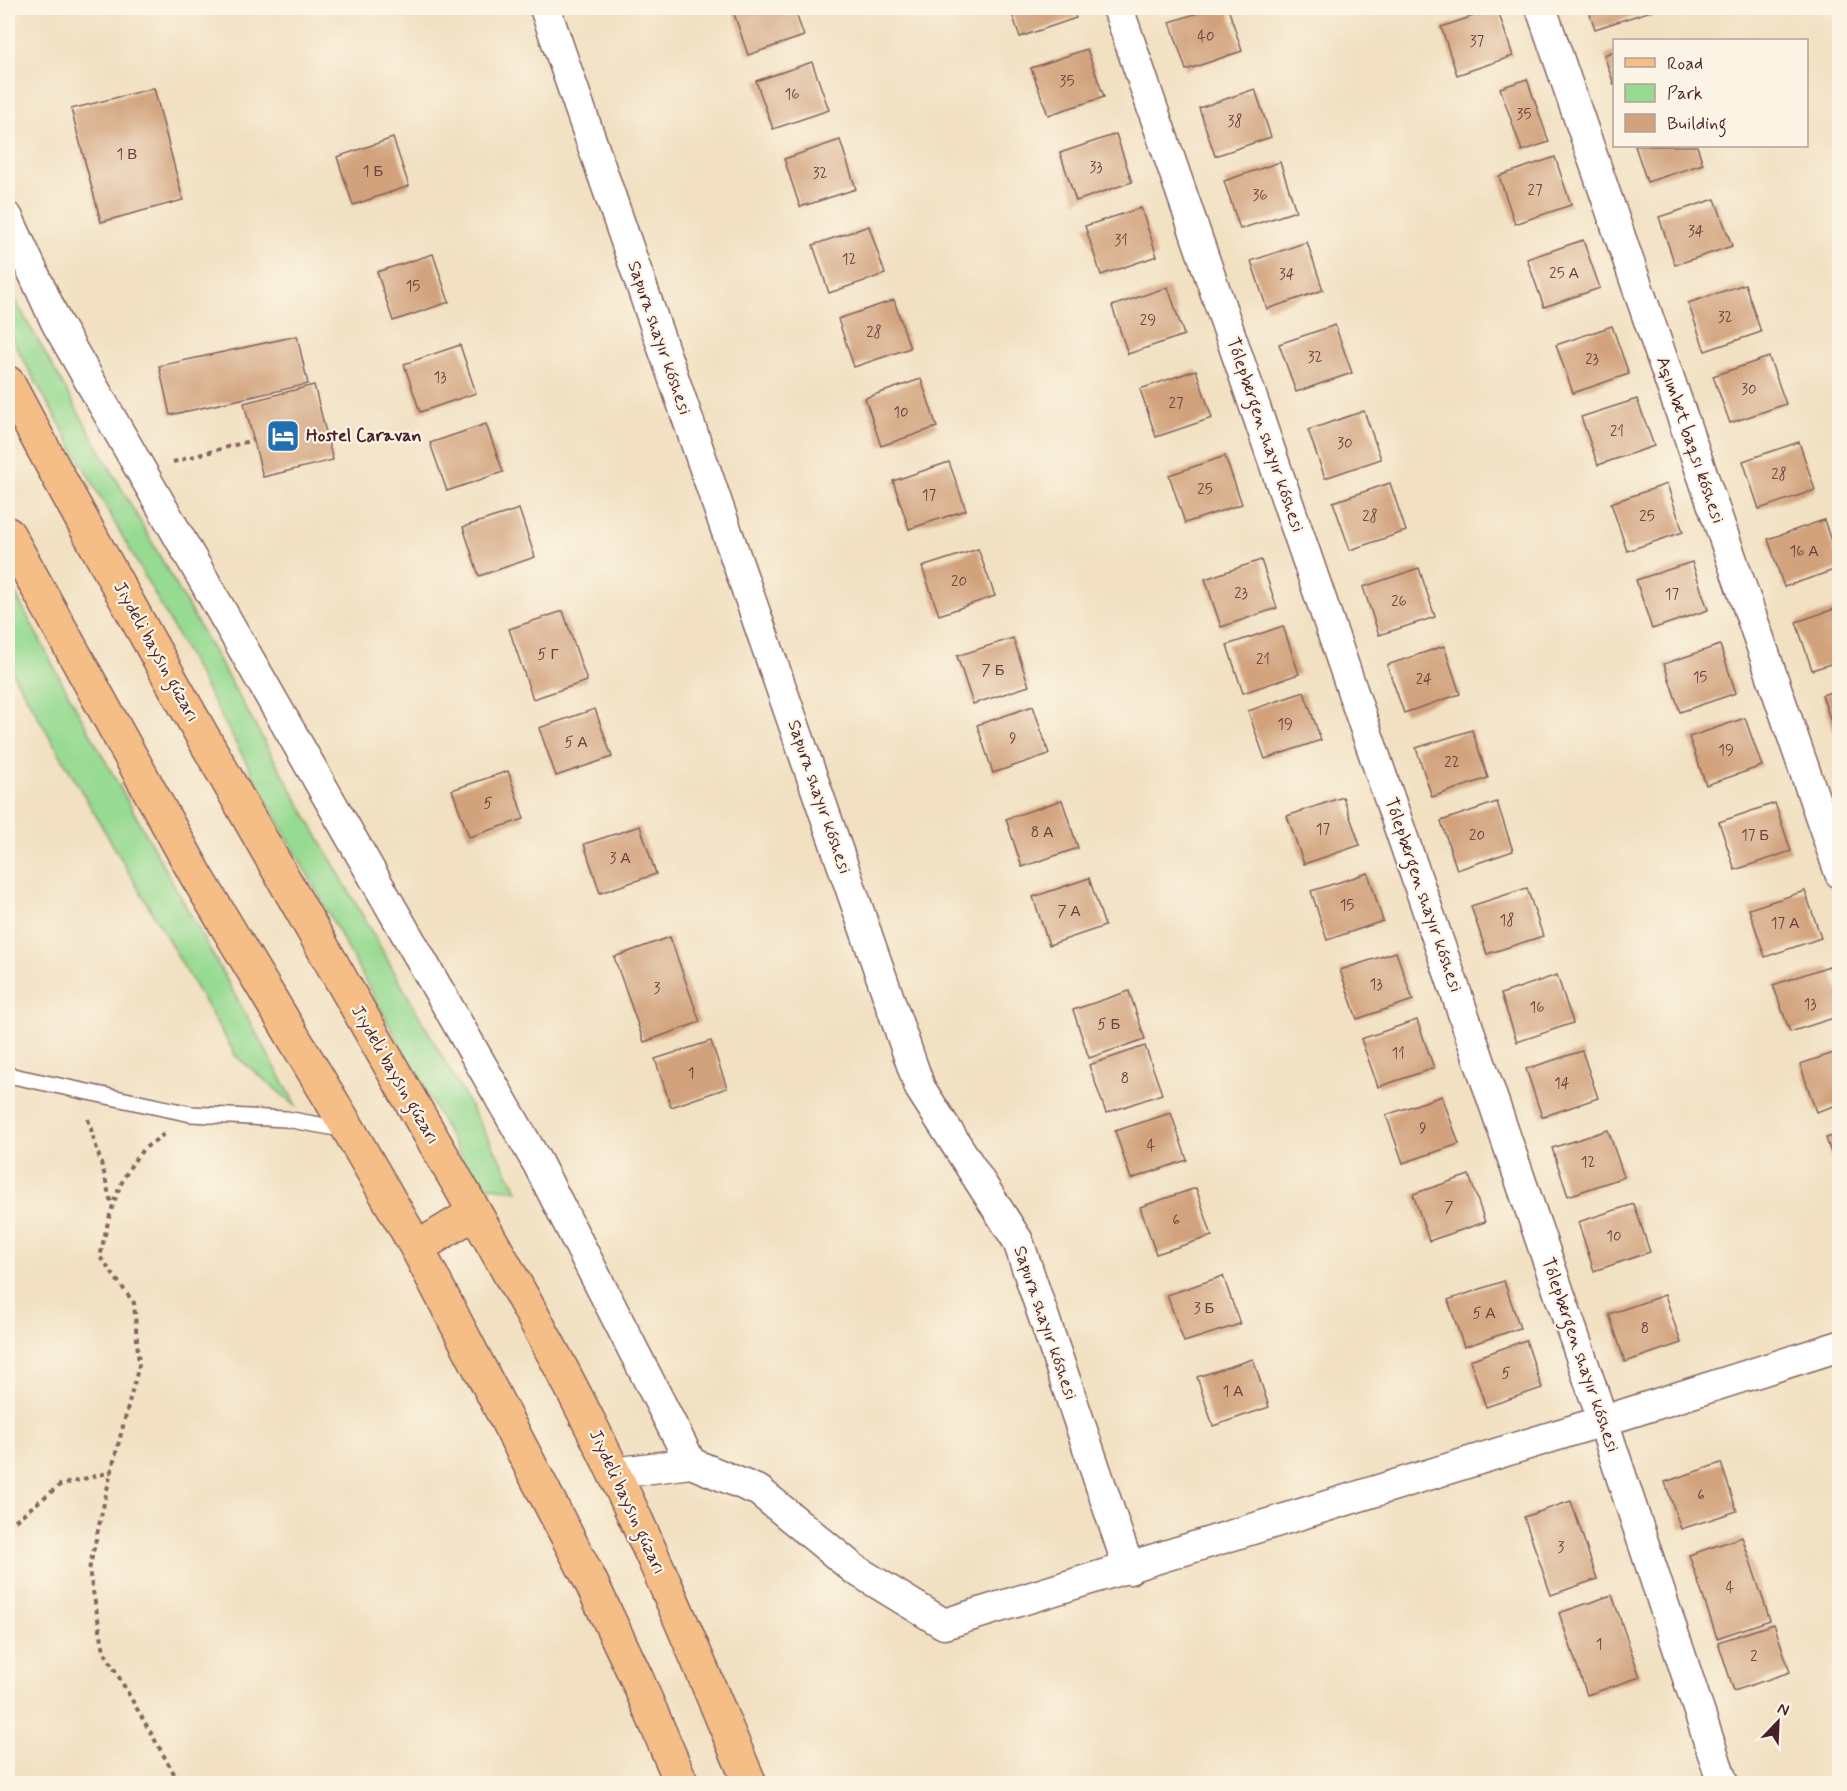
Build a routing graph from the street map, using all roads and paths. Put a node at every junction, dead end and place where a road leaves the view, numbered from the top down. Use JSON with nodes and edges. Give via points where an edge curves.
{"nodes":[{"id":1,"x":545,"y":8,"type":"edge"},
{"id":2,"x":1118,"y":8,"type":"edge"},
{"id":3,"x":1541,"y":8,"type":"edge"},
{"id":4,"x":8,"y":218,"type":"edge"},
{"id":5,"x":8,"y":383,"type":"edge"},
{"id":6,"x":253,"y":440,"type":"dead end"},
{"id":7,"x":188,"y":457,"type":"dead end"},
{"id":8,"x":8,"y":534,"type":"edge"},
{"id":9,"x":1839,"y":873,"type":"edge"},
{"id":10,"x":8,"y":1075,"type":"edge"},
{"id":11,"x":77,"y":1090,"type":"junction"},
{"id":12,"x":191,"y":1114,"type":"junction"},
{"id":13,"x":350,"y":1130,"type":"junction"},
{"id":14,"x":111,"y":1206,"type":"junction"},
{"id":15,"x":474,"y":1213,"type":"junction"},
{"id":16,"x":417,"y":1248,"type":"junction"},
{"id":17,"x":1839,"y":1346,"type":"edge"},
{"id":18,"x":1604,"y":1421,"type":"junction"},
{"id":19,"x":691,"y":1462,"type":"junction"},
{"id":20,"x":111,"y":1472,"type":"junction"},
{"id":21,"x":613,"y":1473,"type":"junction"},
{"id":22,"x":8,"y":1526,"type":"edge"},
{"id":23,"x":1129,"y":1569,"type":"junction"},
{"id":24,"x":180,"y":1784,"type":"edge"},
{"id":25,"x":681,"y":1784,"type":"edge"},
{"id":26,"x":750,"y":1784,"type":"edge"},
{"id":27,"x":1723,"y":1784,"type":"edge"}],
"edges":[{"from":1,"to":23,"type":"street","name":"Sapura shayır kóshesi","via":[[920,1088],[1018,1241]]},
{"from":2,"to":18,"type":"street","name":"Tólepbergen shayır kóshesi"},
{"from":3,"to":9,"type":"street","name":"Aqımbet baqsı kóshesi"},
{"from":4,"to":19,"type":"street","via":[[56,322],[538,1164]]},
{"from":5,"to":15,"type":"main road","name":"Jiydeli baysın gúzarı","via":[[78,515]]},
{"from":6,"to":7,"type":"path"},
{"from":8,"to":13,"type":"main road","via":[[196,875]]},
{"from":10,"to":11,"type":"lane"},
{"from":11,"to":12,"type":"lane"},
{"from":11,"to":14,"type":"path","via":[[93,1132]]},
{"from":12,"to":13,"type":"lane","via":[[285,1119]]},
{"from":12,"to":14,"type":"path","via":[[142,1151]]},
{"from":13,"to":16,"type":"main road"},
{"from":14,"to":20,"type":"path","via":[[100,1257],[134,1303],[139,1365]]},
{"from":15,"to":16,"type":"main road"},
{"from":15,"to":21,"type":"main road","name":"Jiydeli baysın gúzarı"},
{"from":16,"to":25,"type":"main road","via":[[590,1580]]},
{"from":17,"to":18,"type":"street"},
{"from":18,"to":23,"type":"street"},
{"from":18,"to":27,"type":"street","name":"Tólepbergen shayır kóshesi"},
{"from":19,"to":21,"type":"street"},
{"from":19,"to":23,"type":"street","via":[[759,1491],[854,1569],[944,1624]]},
{"from":20,"to":22,"type":"path","via":[[60,1485]]},
{"from":20,"to":24,"type":"path","via":[[89,1570],[104,1651]]},
{"from":21,"to":26,"type":"main road","name":"Jiydeli baysın gúzarı","via":[[658,1567]]}]}
